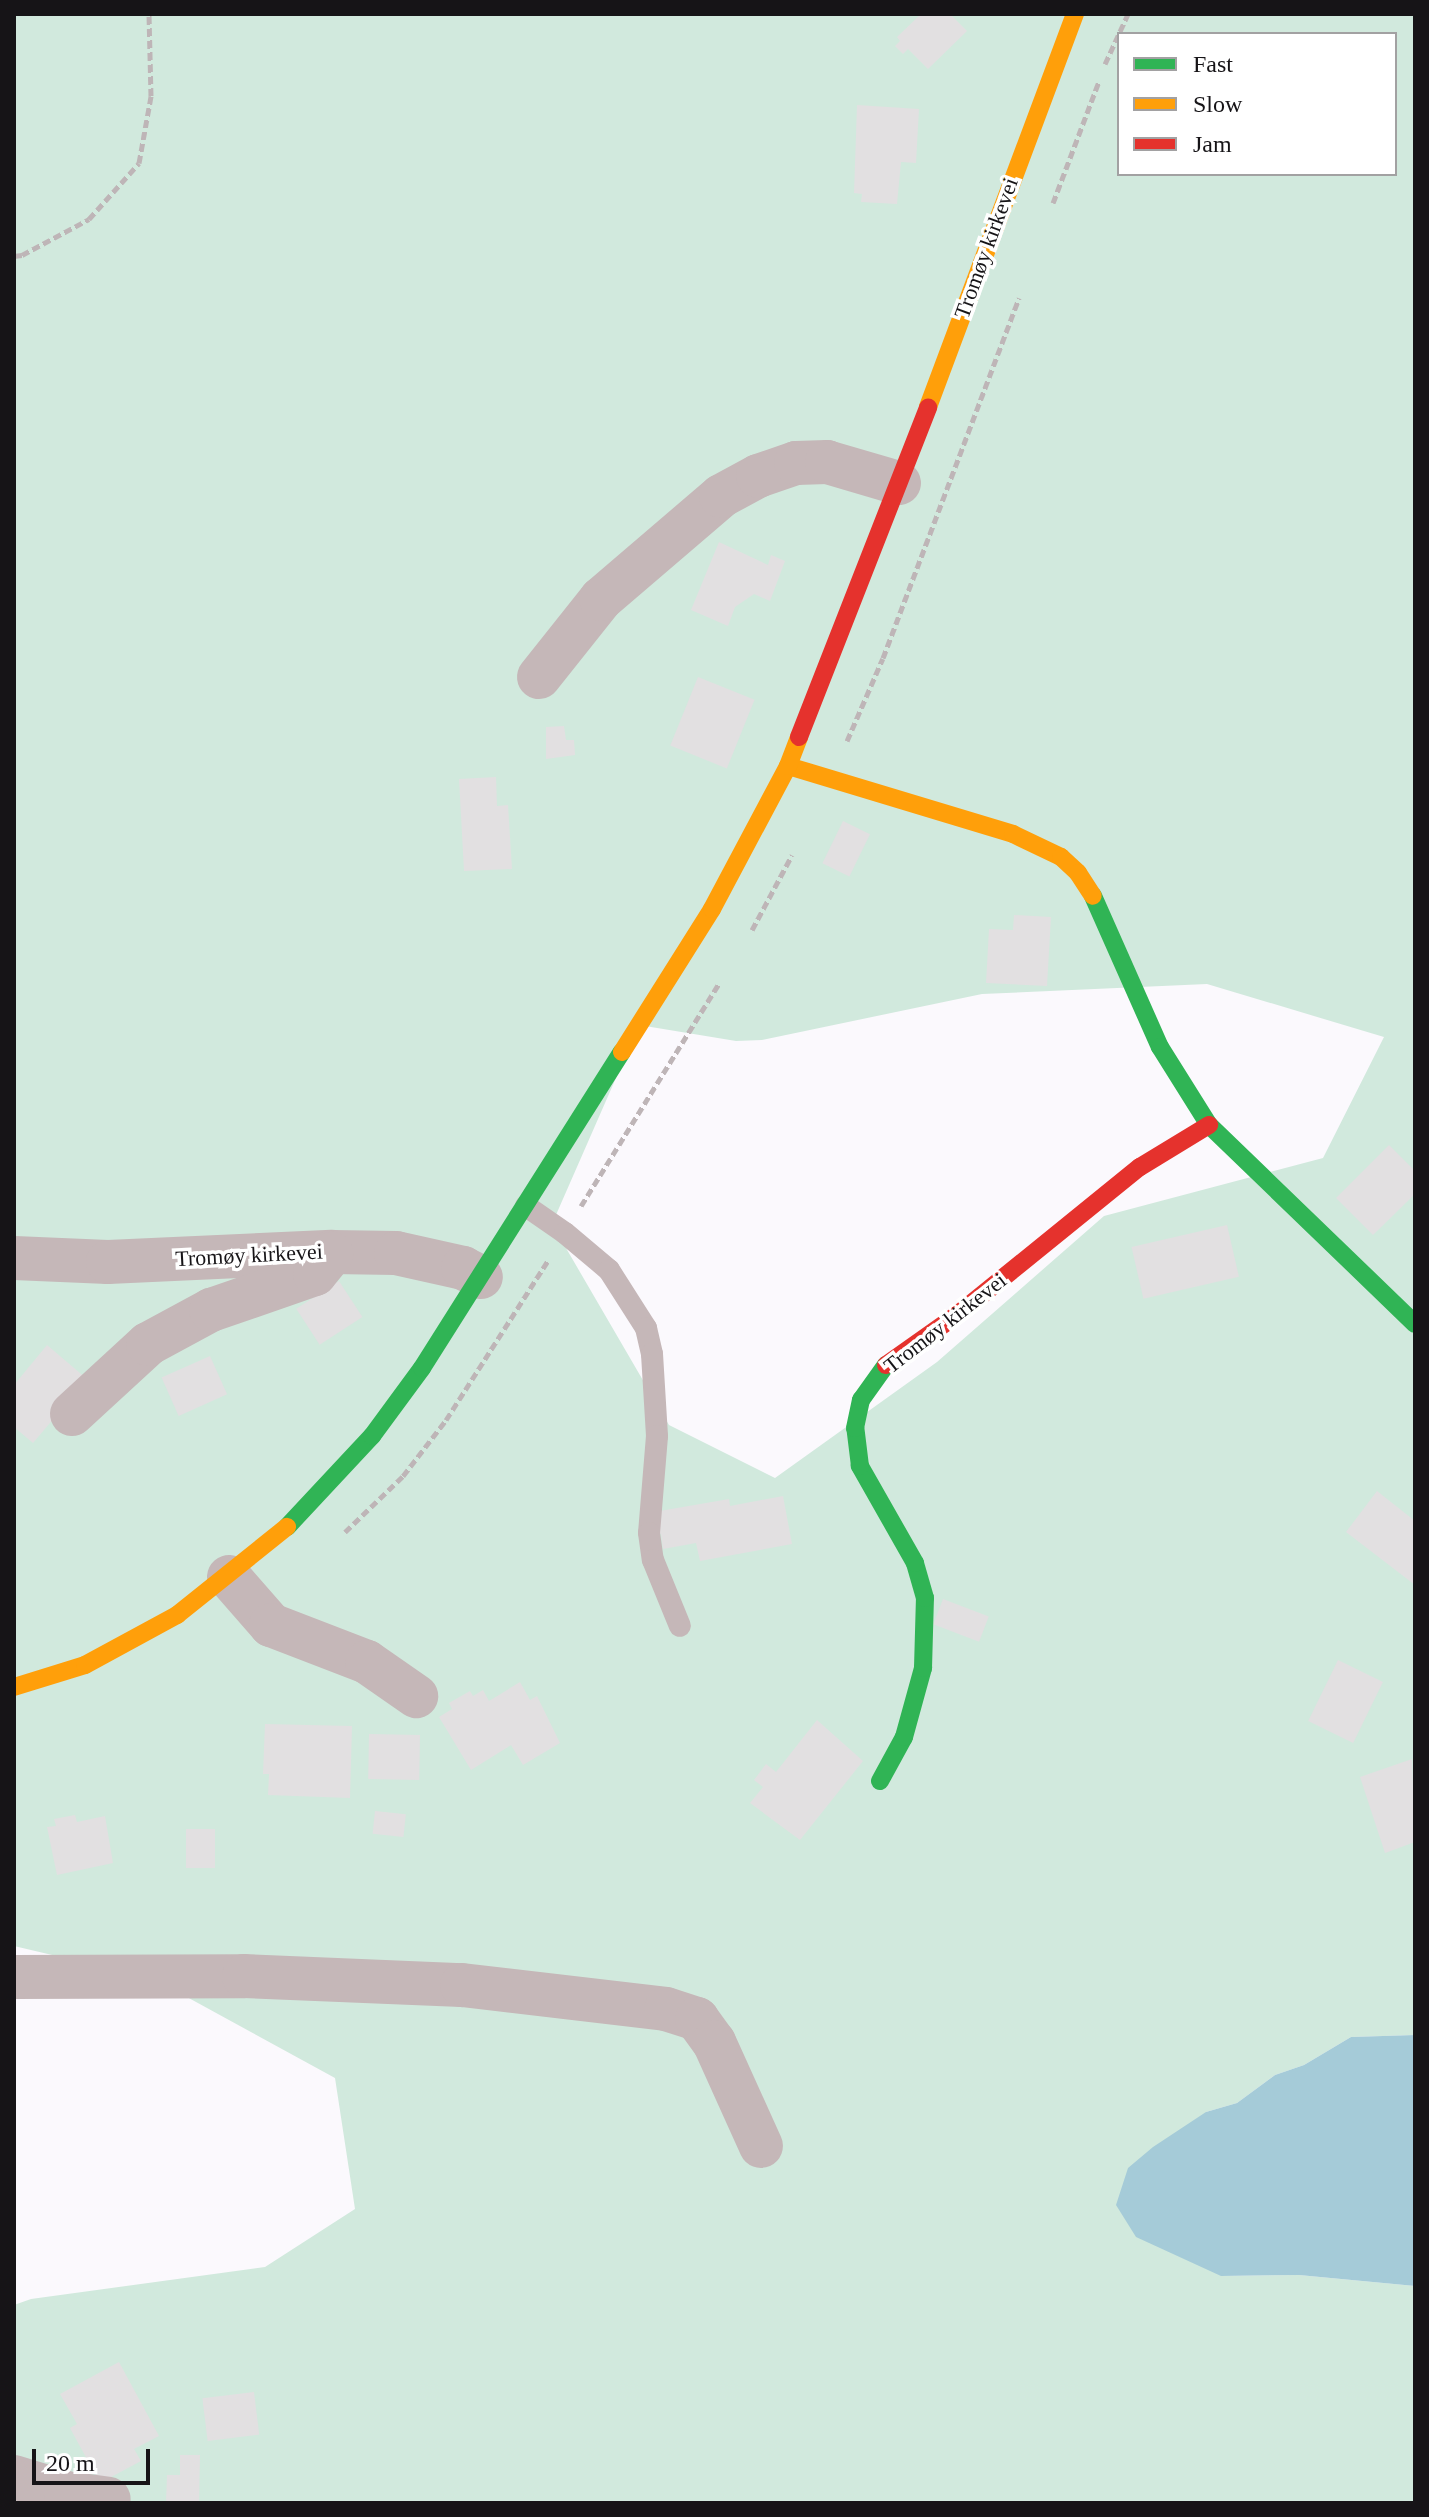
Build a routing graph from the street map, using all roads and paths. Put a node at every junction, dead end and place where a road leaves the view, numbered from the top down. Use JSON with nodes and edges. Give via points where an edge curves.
{"nodes":[{"id":1,"x":149,"y":14,"type":"edge"},
{"id":2,"x":1075,"y":14,"type":"edge"},
{"id":3,"x":1117,"y":38,"type":"edge"},
{"id":4,"x":1053,"y":203,"type":"dead end"},
{"id":5,"x":14,"y":256,"type":"edge"},
{"id":6,"x":899,"y":483,"type":"junction"},
{"id":7,"x":539,"y":677,"type":"dead end"},
{"id":8,"x":788,"y":766,"type":"junction"},
{"id":9,"x":1209,"y":1125,"type":"junction"},
{"id":10,"x":526,"y":1206,"type":"junction"},
{"id":11,"x":332,"y":1252,"type":"junction"},
{"id":12,"x":14,"y":1258,"type":"edge"},
{"id":13,"x":481,"y":1277,"type":"junction"},
{"id":14,"x":1415,"y":1324,"type":"edge"},
{"id":15,"x":72,"y":1414,"type":"dead end"},
{"id":16,"x":229,"y":1577,"type":"junction"},
{"id":17,"x":680,"y":1626,"type":"dead end"},
{"id":18,"x":14,"y":1687,"type":"edge"},
{"id":19,"x":416,"y":1696,"type":"dead end"},
{"id":20,"x":880,"y":1781,"type":"dead end"},
{"id":21,"x":14,"y":1977,"type":"edge"},
{"id":22,"x":761,"y":2146,"type":"dead end"},
{"id":23,"x":14,"y":2477,"type":"edge"},
{"id":24,"x":109,"y":2499,"type":"dead end"}],
"edges":[{"from":1,"to":5,"type":"path","via":[[151,96],[139,163],[89,219]]},
{"from":2,"to":6,"type":"main road","name":"Tromøy kirkevei"},
{"from":3,"to":4,"type":"path"},
{"from":6,"to":7,"type":"street","via":[[827,462],[796,463],[721,496],[601,599]]},
{"from":6,"to":8,"type":"main road","name":"Tromøy kirkevei"},
{"from":8,"to":9,"type":"main road","via":[[1013,834],[1061,857],[1102,911],[1160,1047]]},
{"from":8,"to":10,"type":"main road","name":"Tromøy kirkevei","via":[[712,909]]},
{"from":9,"to":14,"type":"main road"},
{"from":9,"to":20,"type":"main road","name":"Tromøy kirkevei","via":[[1140,1167],[957,1315],[884,1366],[861,1400],[855,1428],[860,1466],[915,1563],[925,1598],[923,1668],[904,1737]]},
{"from":10,"to":13,"type":"main road","name":"Tromøy kirkevei"},
{"from":10,"to":17,"type":"lane","via":[[609,1270],[646,1328],[657,1436],[649,1533],[653,1560]]},
{"from":11,"to":12,"type":"street","name":"Tromøy kirkevei","via":[[108,1262]]},
{"from":11,"to":13,"type":"street","name":"Tromøy kirkevei","via":[[396,1253]]},
{"from":11,"to":15,"type":"street","via":[[315,1274],[211,1310],[148,1344]]},
{"from":13,"to":16,"type":"main road","name":"Tromøy kirkevei","via":[[372,1436],[283,1532]]},
{"from":16,"to":18,"type":"main road","name":"Tromøy kirkevei","via":[[177,1615],[85,1665]]},
{"from":16,"to":19,"type":"street","via":[[271,1625],[367,1662]]},
{"from":21,"to":22,"type":"street","via":[[244,1976],[462,1985],[666,2009],[697,2019],[714,2042]]},
{"from":23,"to":24,"type":"street"}]}
